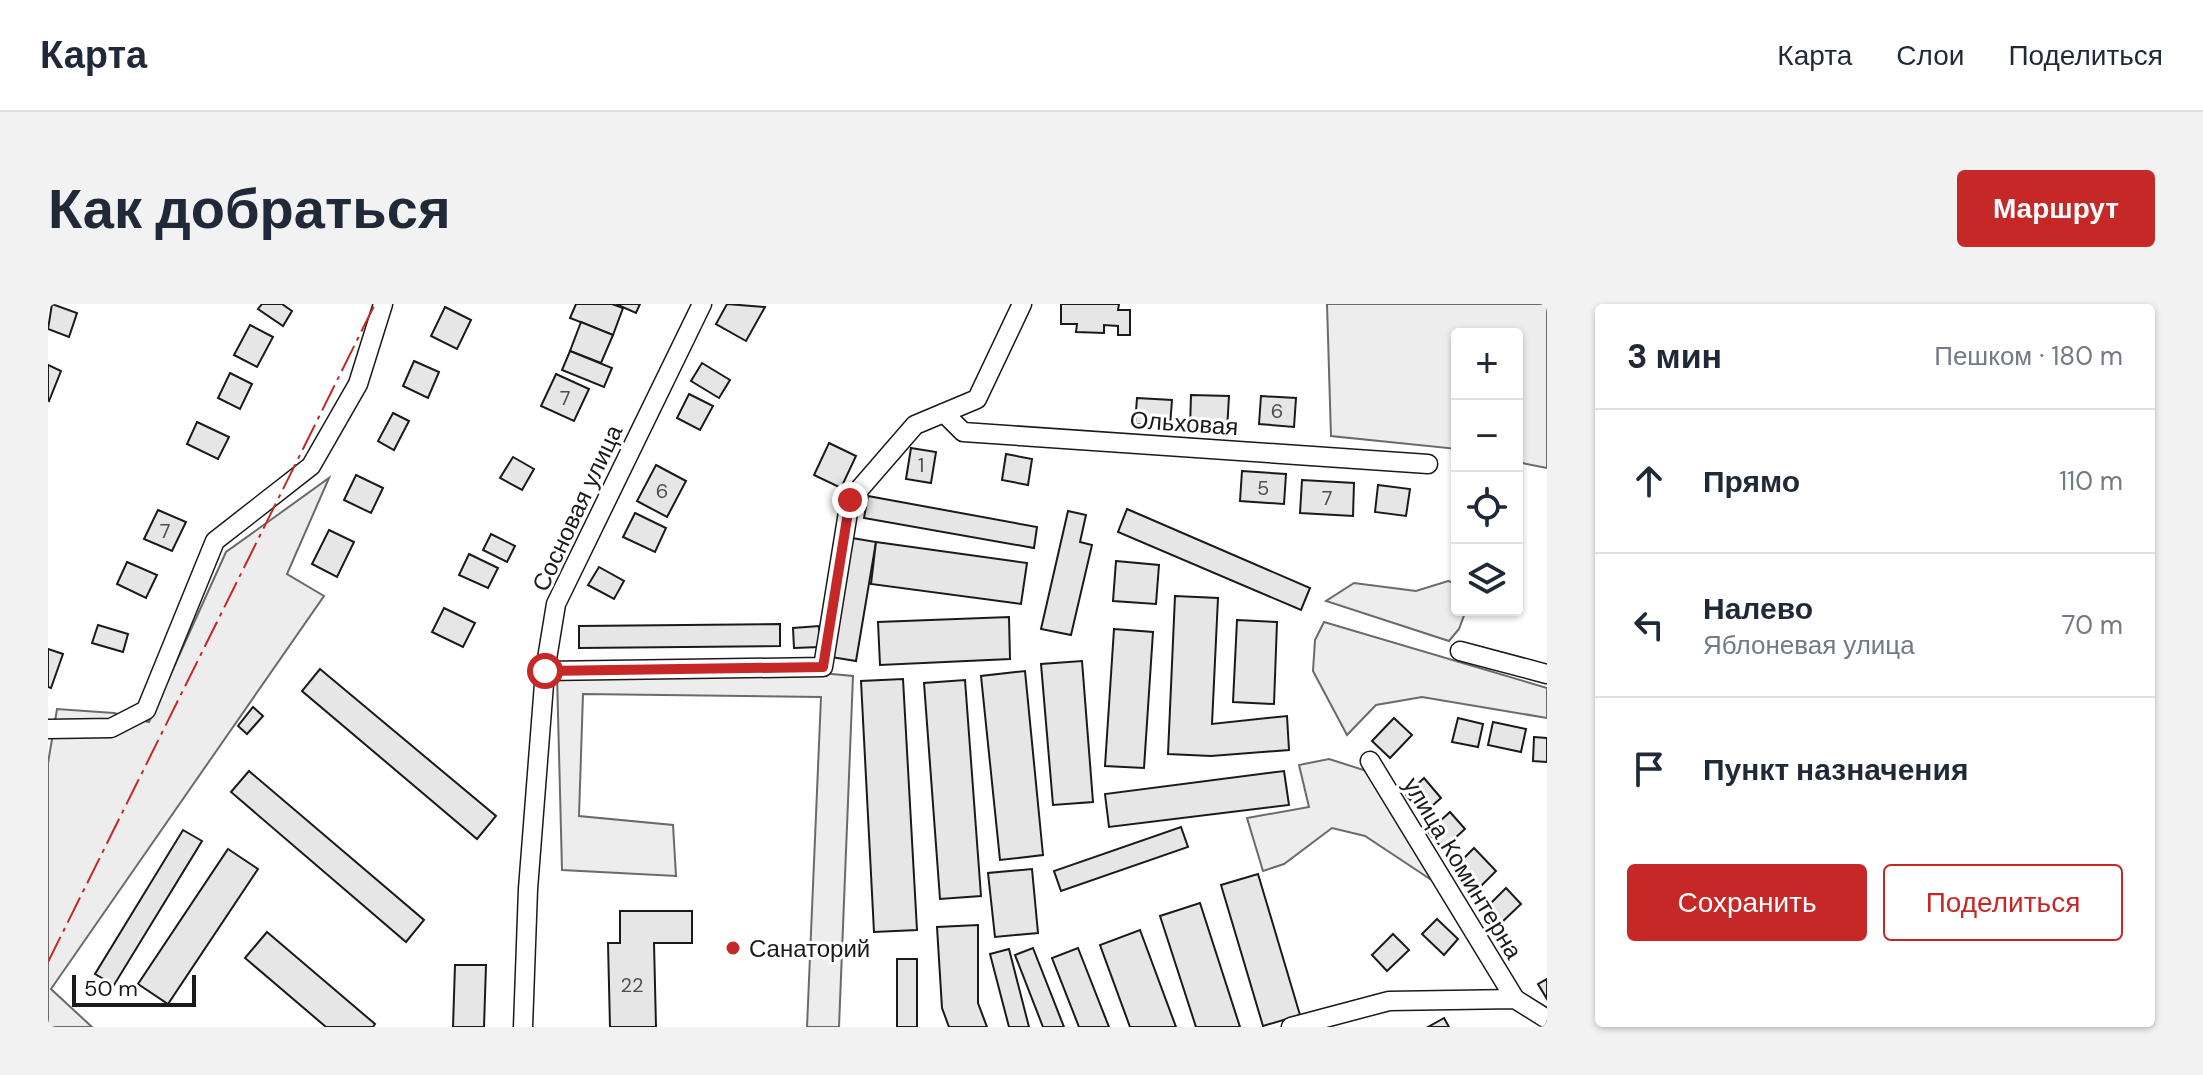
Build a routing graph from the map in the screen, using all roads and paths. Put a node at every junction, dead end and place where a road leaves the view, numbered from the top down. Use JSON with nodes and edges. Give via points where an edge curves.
{"nodes":[{"id":1,"x":383,"y":304,"type":"edge"},
{"id":2,"x":702,"y":304,"type":"edge"},
{"id":3,"x":1022,"y":304,"type":"edge"},
{"id":4,"x":944,"y":413,"type":"junction"},
{"id":5,"x":1428,"y":464,"type":"dead end"},
{"id":6,"x":1460,"y":651,"type":"dead end"},
{"id":7,"x":545,"y":671,"type":"junction"},
{"id":8,"x":1547,"y":674,"type":"edge"},
{"id":9,"x":48,"y":729,"type":"edge"},
{"id":10,"x":1370,"y":761,"type":"dead end"},
{"id":11,"x":1515,"y":999,"type":"junction"},
{"id":12,"x":1547,"y":1019,"type":"edge"},
{"id":13,"x":523,"y":1027,"type":"edge"},
{"id":14,"x":1291,"y":1027,"type":"edge"}],
"edges":[{"from":1,"to":9,"type":"street","via":[[358,384],[311,466],[215,541],[146,710],[111,728]]},
{"from":2,"to":7,"type":"street","name":"Сосновая улица","via":[[556,604]]},
{"from":3,"to":4,"type":"street","via":[[977,399]]},
{"from":4,"to":5,"type":"street","name":"Ольховая","via":[[963,432]]},
{"from":4,"to":7,"type":"street","via":[[915,425],[850,500],[823,667]]},
{"from":6,"to":8,"type":"street"},
{"from":7,"to":13,"type":"street","name":"Сосновая улица"},
{"from":10,"to":11,"type":"street","name":"улица Коминтерна"},
{"from":11,"to":12,"type":"street","name":"улица Коминтерна"},
{"from":11,"to":14,"type":"street","name":"улица Коминтерна","via":[[1389,1001]]}]}
